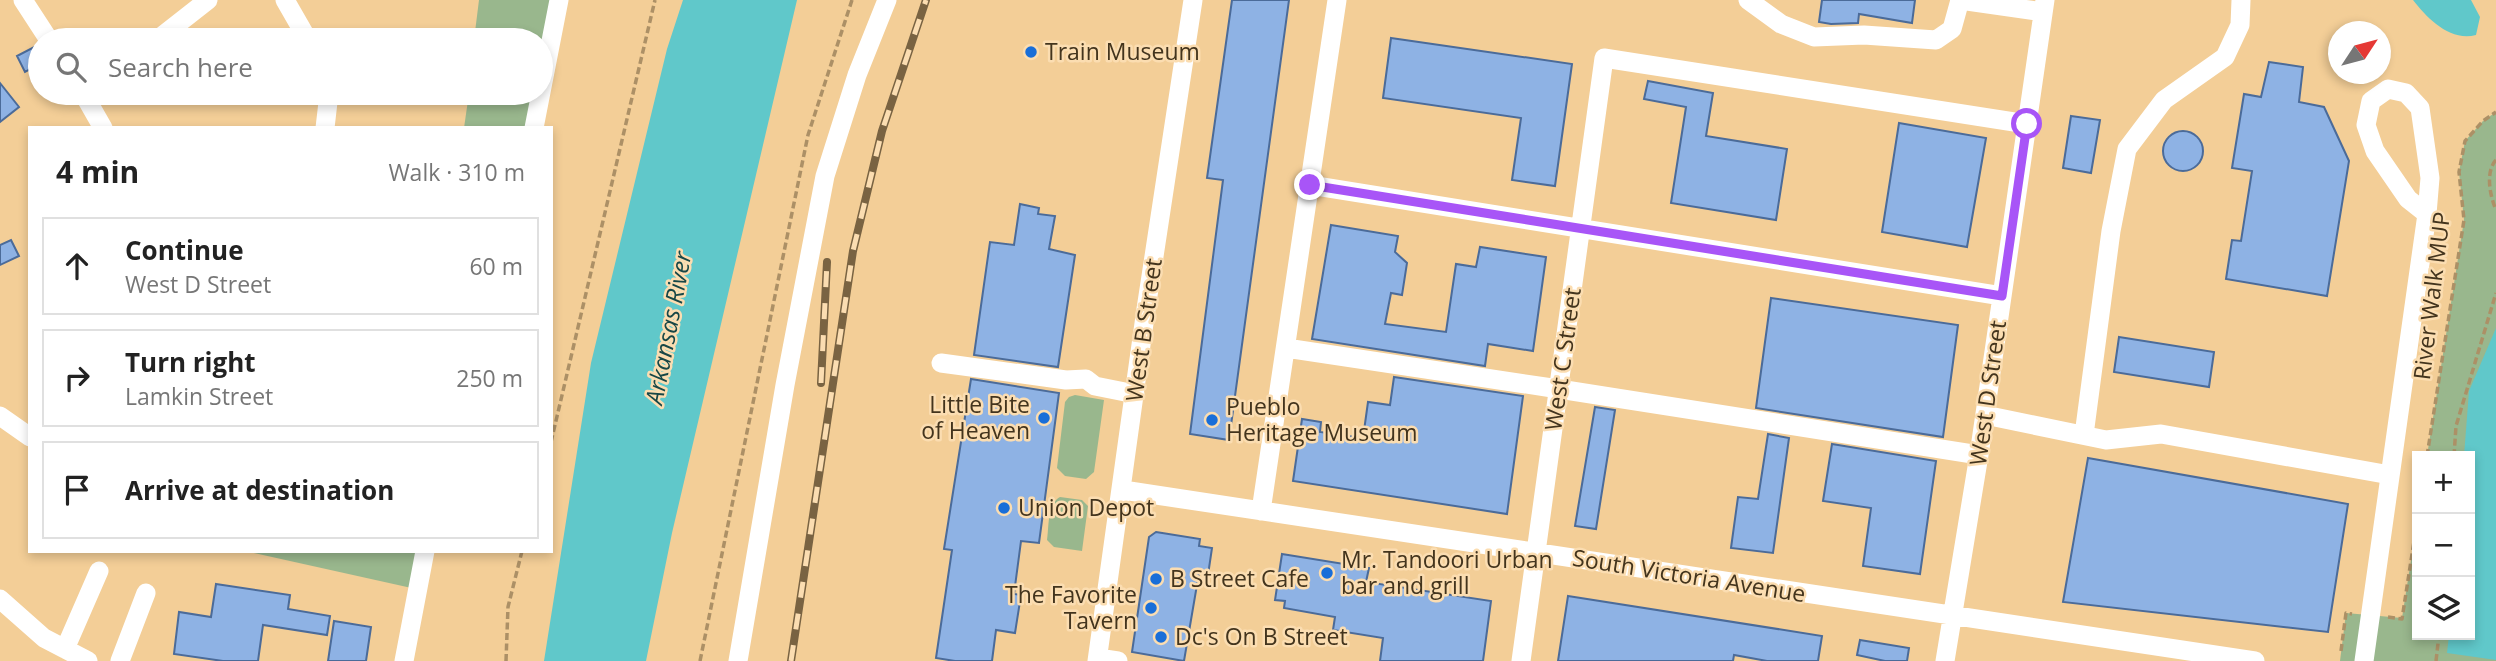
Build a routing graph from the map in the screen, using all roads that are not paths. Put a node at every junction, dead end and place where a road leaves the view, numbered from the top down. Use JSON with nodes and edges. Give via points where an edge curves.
{"nodes":[{"id":1,"x":23,"y":0,"type":"edge"},
{"id":2,"x":208,"y":0,"type":"edge"},
{"id":3,"x":285,"y":0,"type":"edge"},
{"id":4,"x":559,"y":0,"type":"edge"},
{"id":5,"x":887,"y":0,"type":"edge"},
{"id":6,"x":1193,"y":0,"type":"edge"},
{"id":7,"x":1337,"y":0,"type":"edge"},
{"id":8,"x":1748,"y":0,"type":"edge"},
{"id":9,"x":2241,"y":0,"type":"edge"},
{"id":10,"x":2044,"y":6,"type":"edge"},
{"id":11,"x":41,"y":28,"type":"edge"},
{"id":12,"x":172,"y":28,"type":"edge"},
{"id":13,"x":301,"y":28,"type":"edge"},
{"id":14,"x":553,"y":31,"type":"edge"},
{"id":15,"x":92,"y":105,"type":"edge"},
{"id":16,"x":328,"y":105,"type":"edge"},
{"id":17,"x":538,"y":105,"type":"edge"},
{"id":18,"x":2027,"y":124,"type":"junction"},
{"id":19,"x":102,"y":126,"type":"edge"},
{"id":20,"x":325,"y":126,"type":"edge"},
{"id":21,"x":534,"y":126,"type":"edge"},
{"id":22,"x":1310,"y":185,"type":"junction"},
{"id":23,"x":2427,"y":214,"type":"junction"},
{"id":24,"x":1581,"y":229,"type":"junction"},
{"id":25,"x":2002,"y":296,"type":"junction"},
{"id":26,"x":1286,"y":348,"type":"junction"},
{"id":27,"x":941,"y":363,"type":"dead end"},
{"id":28,"x":1559,"y":388,"type":"junction"},
{"id":29,"x":1135,"y":394,"type":"junction"},
{"id":30,"x":1985,"y":415,"type":"junction"},
{"id":31,"x":0,"y":416,"type":"edge"},
{"id":32,"x":2084,"y":435,"type":"junction"},
{"id":33,"x":28,"y":436,"type":"edge"},
{"id":34,"x":1979,"y":455,"type":"junction"},
{"id":35,"x":2390,"y":475,"type":"junction"},
{"id":36,"x":1123,"y":490,"type":"junction"},
{"id":37,"x":1261,"y":511,"type":"junction"},
{"id":38,"x":1536,"y":552,"type":"junction"},
{"id":39,"x":425,"y":553,"type":"edge"},
{"id":40,"x":99,"y":571,"type":"dead end"},
{"id":41,"x":146,"y":593,"type":"dead end"},
{"id":42,"x":0,"y":598,"type":"edge"},
{"id":43,"x":1952,"y":615,"type":"junction"},
{"id":44,"x":65,"y":649,"type":"junction"},
{"id":45,"x":1097,"y":660,"type":"edge"},
{"id":46,"x":88,"y":661,"type":"edge"},
{"id":47,"x":120,"y":661,"type":"edge"},
{"id":48,"x":404,"y":661,"type":"edge"},
{"id":49,"x":738,"y":661,"type":"edge"},
{"id":50,"x":1118,"y":661,"type":"edge"},
{"id":51,"x":1521,"y":661,"type":"edge"},
{"id":52,"x":1945,"y":661,"type":"edge"},
{"id":53,"x":2255,"y":661,"type":"edge"},
{"id":54,"x":2364,"y":661,"type":"edge"}],
"edges":[{"from":1,"to":11,"type":"street"},
{"from":2,"to":12,"type":"street"},
{"from":3,"to":13,"type":"street"},
{"from":4,"to":14,"type":"street"},
{"from":5,"to":49,"type":"street","via":[[825,176]]},
{"from":6,"to":29,"type":"street","name":"West B Street"},
{"from":7,"to":22,"type":"street"},
{"from":8,"to":10,"type":"street","via":[[1781,24],[1814,37],[1936,40],[1952,29],[1959,0]]},
{"from":9,"to":32,"type":"street","via":[[2240,25],[2225,57],[2164,100],[2127,149],[2111,231]]},
{"from":10,"to":18,"type":"street","name":"West D Street"},
{"from":15,"to":19,"type":"street"},
{"from":16,"to":20,"type":"street"},
{"from":17,"to":21,"type":"street"},
{"from":18,"to":24,"type":"street","name":"West C Street","via":[[1604,58]]},
{"from":18,"to":25,"type":"street","name":"West D Street"},
{"from":22,"to":24,"type":"street"},
{"from":22,"to":26,"type":"street"},
{"from":23,"to":23,"type":"street","via":[[2430,178],[2420,108],[2406,93],[2388,89],[2371,102],[2366,125],[2388,170],[2408,199]]},
{"from":23,"to":35,"type":"street"},
{"from":24,"to":25,"type":"street"},
{"from":24,"to":28,"type":"street","name":"West C Street"},
{"from":25,"to":30,"type":"street","name":"West D Street"},
{"from":26,"to":28,"type":"street"},
{"from":26,"to":37,"type":"street"},
{"from":27,"to":29,"type":"street","via":[[1086,379],[1095,386]]},
{"from":28,"to":34,"type":"street"},
{"from":28,"to":38,"type":"street","name":"West C Street"},
{"from":29,"to":36,"type":"street","name":"West B Street"},
{"from":30,"to":32,"type":"street"},
{"from":30,"to":34,"type":"street","name":"West D Street"},
{"from":31,"to":33,"type":"street"},
{"from":32,"to":35,"type":"street","via":[[2106,440],[2161,434]]},
{"from":34,"to":43,"type":"street","name":"West D Street"},
{"from":35,"to":54,"type":"street"},
{"from":36,"to":37,"type":"street","name":"South Victoria Avenue"},
{"from":36,"to":45,"type":"street","name":"West B Street"},
{"from":37,"to":38,"type":"street","name":"South Victoria Avenue"},
{"from":38,"to":43,"type":"street","name":"South Victoria Avenue"},
{"from":38,"to":51,"type":"street","name":"West C Street"},
{"from":39,"to":48,"type":"street"},
{"from":40,"to":44,"type":"street"},
{"from":41,"to":47,"type":"street"},
{"from":42,"to":44,"type":"street","via":[[44,638]]},
{"from":43,"to":52,"type":"street","name":"West D Street"},
{"from":43,"to":53,"type":"street","name":"South Victoria Avenue"},
{"from":44,"to":46,"type":"street"},
{"from":45,"to":50,"type":"street"}]}
